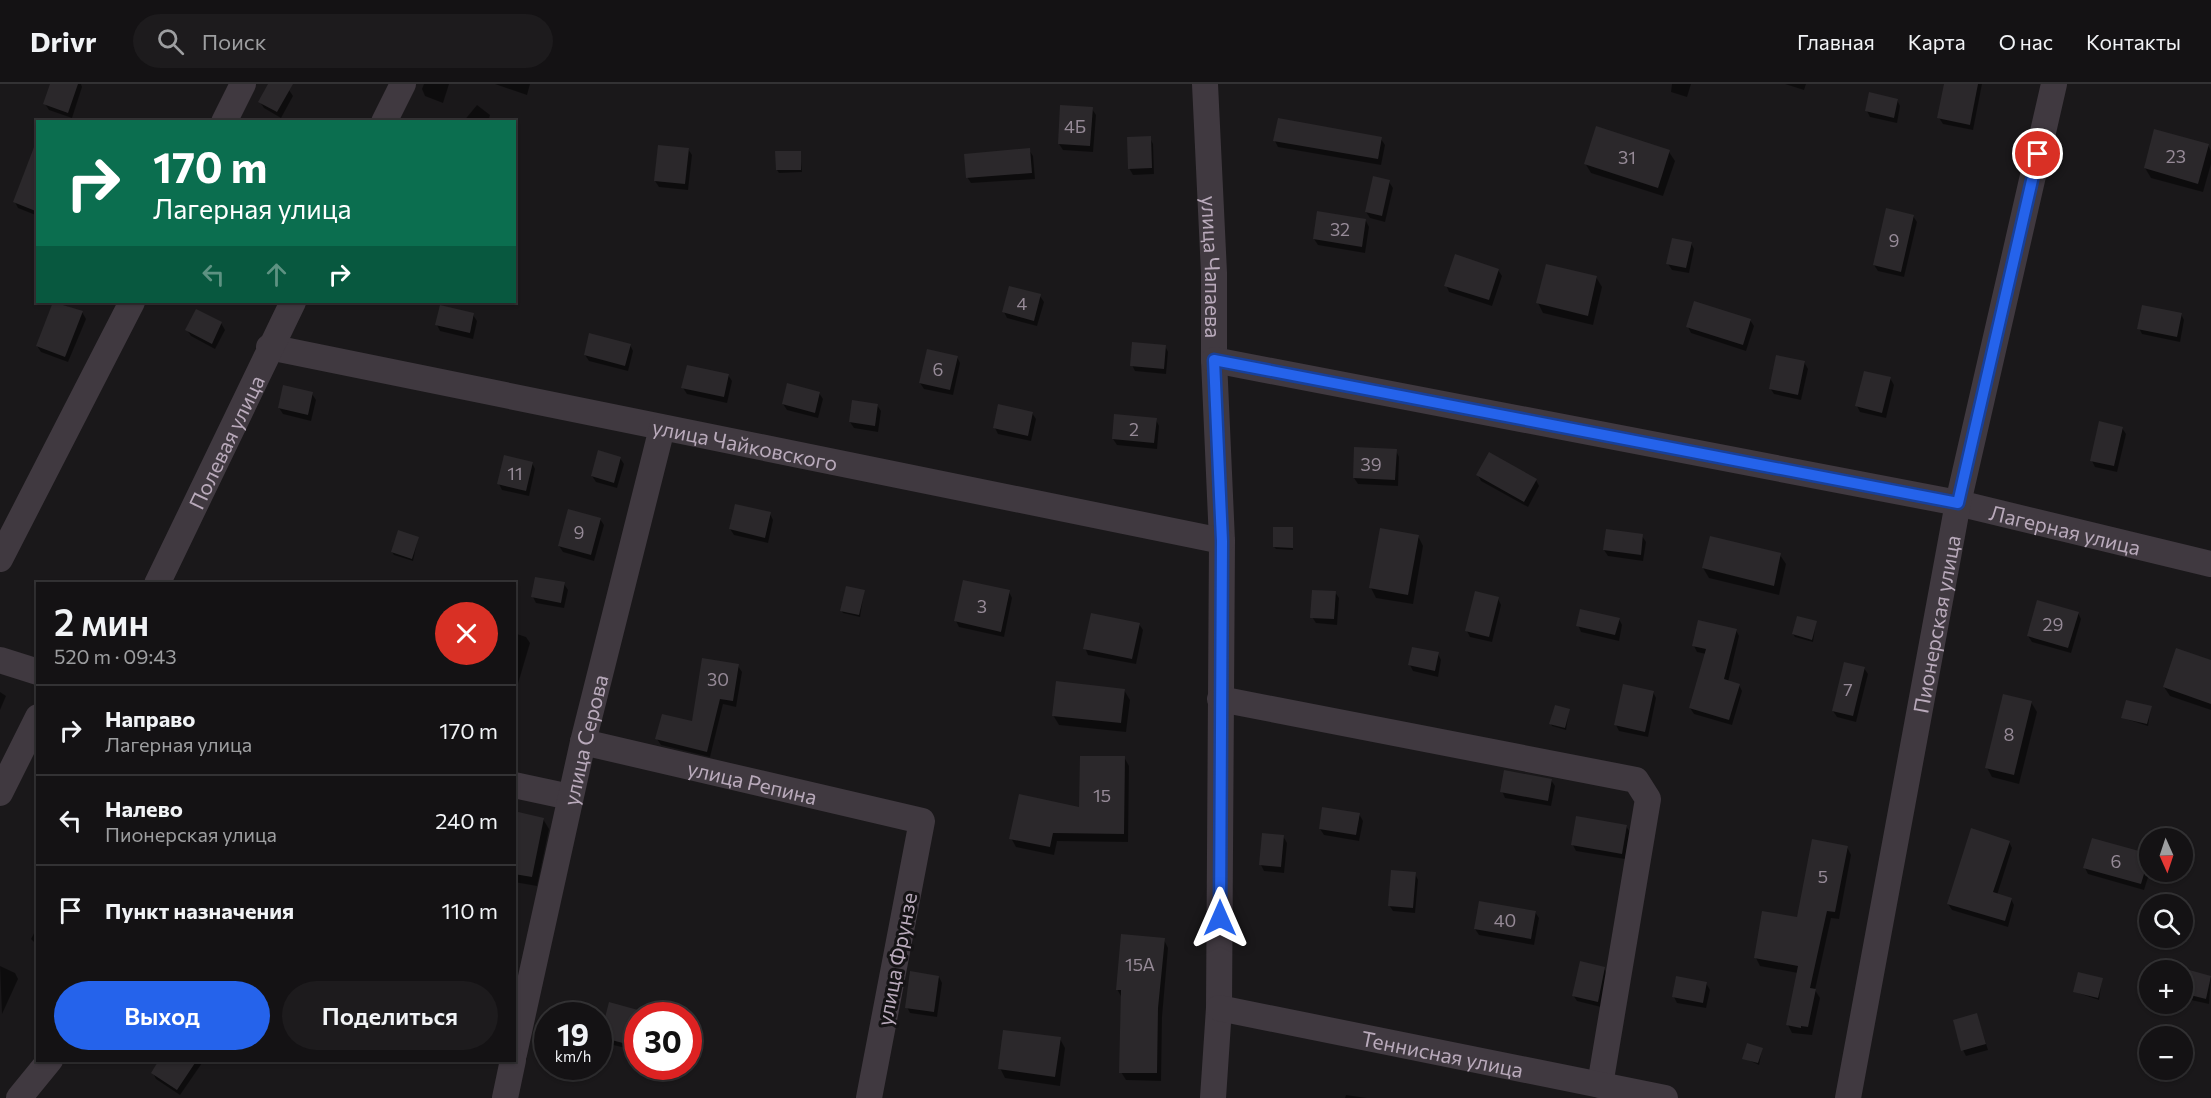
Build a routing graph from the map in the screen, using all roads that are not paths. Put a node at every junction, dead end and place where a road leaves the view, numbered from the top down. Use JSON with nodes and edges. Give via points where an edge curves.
{"nodes":[{"id":1,"x":243,"y":84,"type":"edge"},
{"id":2,"x":403,"y":84,"type":"edge"},
{"id":3,"x":1205,"y":84,"type":"edge"},
{"id":4,"x":2054,"y":84,"type":"edge"},
{"id":5,"x":225,"y":120,"type":"edge"},
{"id":6,"x":385,"y":120,"type":"edge"},
{"id":7,"x":131,"y":303,"type":"edge"},
{"id":8,"x":292,"y":303,"type":"edge"},
{"id":9,"x":269,"y":347,"type":"junction"},
{"id":10,"x":1214,"y":360,"type":"junction"},
{"id":11,"x":662,"y":428,"type":"junction"},
{"id":12,"x":1958,"y":503,"type":"junction"},
{"id":13,"x":1222,"y":541,"type":"junction"},
{"id":14,"x":0,"y":559,"type":"edge"},
{"id":15,"x":2211,"y":564,"type":"edge"},
{"id":16,"x":158,"y":582,"type":"edge"},
{"id":17,"x":0,"y":660,"type":"edge"},
{"id":18,"x":36,"y":671,"type":"edge"},
{"id":19,"x":1220,"y":699,"type":"junction"},
{"id":20,"x":36,"y":721,"type":"edge"},
{"id":21,"x":583,"y":742,"type":"junction"},
{"id":22,"x":516,"y":785,"type":"edge"},
{"id":23,"x":0,"y":793,"type":"edge"},
{"id":24,"x":570,"y":797,"type":"junction"},
{"id":25,"x":922,"y":821,"type":"joint"},
{"id":26,"x":1219,"y":1008,"type":"junction"},
{"id":27,"x":516,"y":1045,"type":"edge"},
{"id":28,"x":48,"y":1062,"type":"edge"},
{"id":29,"x":513,"y":1062,"type":"edge"},
{"id":30,"x":1600,"y":1085,"type":"junction"},
{"id":31,"x":19,"y":1098,"type":"edge"},
{"id":32,"x":505,"y":1098,"type":"edge"},
{"id":33,"x":869,"y":1098,"type":"edge"},
{"id":34,"x":1213,"y":1098,"type":"edge"},
{"id":35,"x":1665,"y":1098,"type":"edge"},
{"id":36,"x":1848,"y":1098,"type":"edge"}],
"edges":[{"from":1,"to":5,"type":"street"},
{"from":2,"to":6,"type":"street"},
{"from":3,"to":10,"type":"street","name":"улица Чапаева"},
{"from":4,"to":12,"type":"street","name":"Пионерская улица"},
{"from":7,"to":14,"type":"street"},
{"from":8,"to":9,"type":"street","name":"Полевая улица"},
{"from":9,"to":11,"type":"street","name":"улица Чайковского"},
{"from":9,"to":16,"type":"street","name":"Полевая улица"},
{"from":10,"to":12,"type":"street","name":"Лагерная улица"},
{"from":10,"to":13,"type":"street","name":"улица Чапаева"},
{"from":11,"to":13,"type":"street","name":"улица Чайковского"},
{"from":11,"to":21,"type":"street","name":"улица Серова"},
{"from":12,"to":15,"type":"street","name":"Лагерная улица"},
{"from":12,"to":36,"type":"street","name":"Пионерская улица"},
{"from":13,"to":19,"type":"street","name":"улица Чапаева"},
{"from":17,"to":18,"type":"street"},
{"from":19,"to":26,"type":"street","name":"улица Чапаева"},
{"from":19,"to":30,"type":"street","via":[[1636,780],[1648,799]]},
{"from":20,"to":23,"type":"street"},
{"from":21,"to":24,"type":"street","name":"улица Серова"},
{"from":21,"to":25,"type":"street","name":"улица Репина"},
{"from":22,"to":24,"type":"street"},
{"from":24,"to":27,"type":"street","name":"улица Серова"},
{"from":25,"to":33,"type":"street","name":"улица Фрунзе"},
{"from":26,"to":30,"type":"street","name":"Теннисная улица"},
{"from":26,"to":34,"type":"street","name":"улица Чапаева"},
{"from":28,"to":31,"type":"street"},
{"from":29,"to":32,"type":"street"},
{"from":30,"to":35,"type":"street","name":"Теннисная улица"}]}
